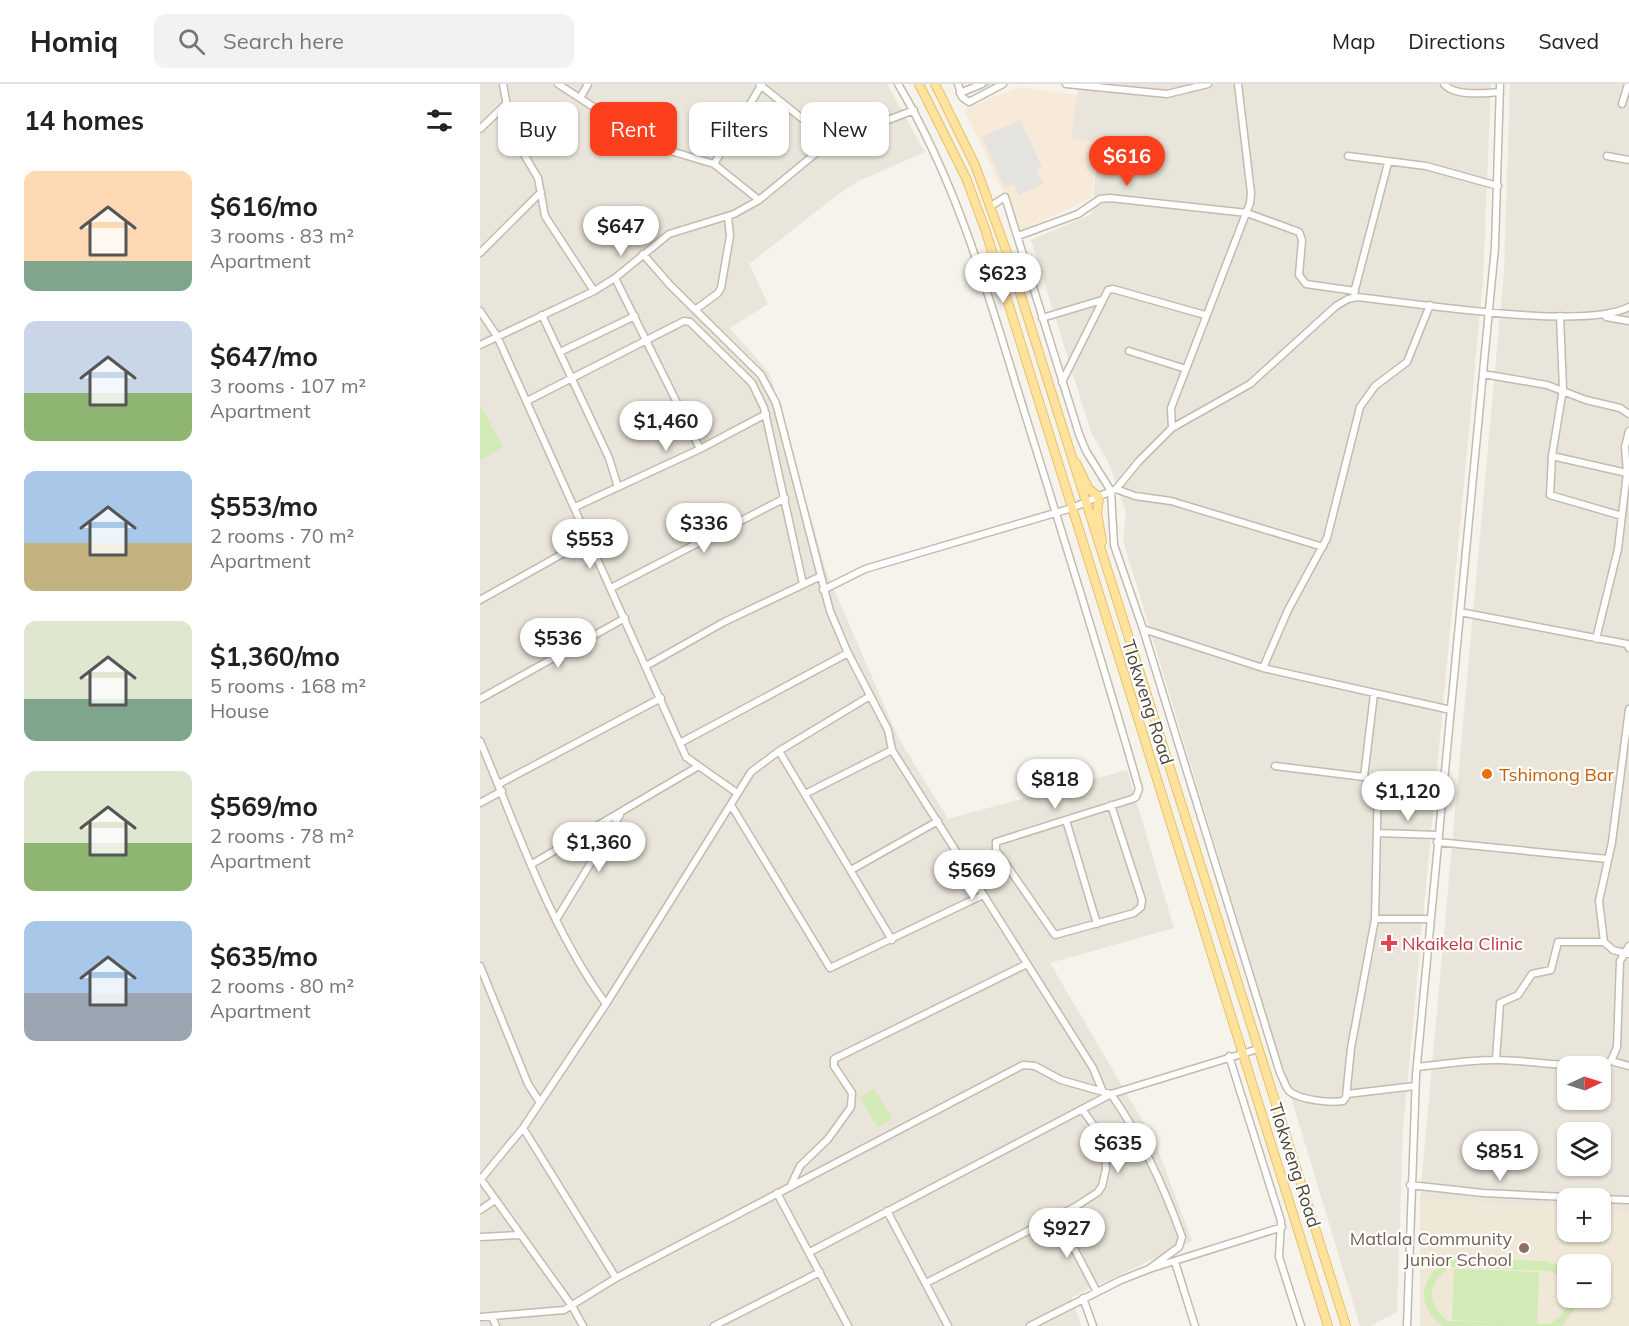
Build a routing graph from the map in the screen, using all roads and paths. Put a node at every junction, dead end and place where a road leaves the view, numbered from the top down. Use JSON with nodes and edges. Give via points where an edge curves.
{"nodes":[{"id":1,"x":503,"y":84,"type":"edge"},
{"id":2,"x":558,"y":84,"type":"edge"},
{"id":3,"x":588,"y":84,"type":"edge"},
{"id":4,"x":898,"y":84,"type":"edge"},
{"id":5,"x":919,"y":84,"type":"edge"},
{"id":6,"x":935,"y":84,"type":"edge"},
{"id":7,"x":958,"y":84,"type":"edge"},
{"id":8,"x":982,"y":84,"type":"edge"},
{"id":9,"x":1003,"y":84,"type":"edge"},
{"id":10,"x":1066,"y":84,"type":"edge"},
{"id":11,"x":1208,"y":84,"type":"edge"},
{"id":12,"x":1238,"y":84,"type":"edge"},
{"id":13,"x":1444,"y":84,"type":"edge"},
{"id":14,"x":1500,"y":84,"type":"edge"},
{"id":15,"x":1628,"y":84,"type":"edge"},
{"id":16,"x":761,"y":85,"type":"edge"},
{"id":17,"x":1500,"y":92,"type":"junction"},
{"id":18,"x":960,"y":93,"type":"junction"},
{"id":19,"x":580,"y":98,"type":"junction"},
{"id":20,"x":507,"y":102,"type":"edge"},
{"id":21,"x":1622,"y":104,"type":"dead end"},
{"id":22,"x":914,"y":110,"type":"junction"},
{"id":23,"x":498,"y":112,"type":"edge"},
{"id":24,"x":801,"y":118,"type":"edge"},
{"id":25,"x":889,"y":120,"type":"edge"},
{"id":26,"x":480,"y":129,"type":"edge"},
{"id":27,"x":526,"y":156,"type":"edge"},
{"id":28,"x":812,"y":156,"type":"edge"},
{"id":29,"x":1348,"y":156,"type":"dead end"},
{"id":30,"x":1607,"y":156,"type":"dead end"},
{"id":31,"x":1629,"y":160,"type":"edge"},
{"id":32,"x":1388,"y":163,"type":"junction"},
{"id":33,"x":714,"y":164,"type":"junction"},
{"id":34,"x":1498,"y":186,"type":"junction"},
{"id":35,"x":541,"y":192,"type":"junction"},
{"id":36,"x":759,"y":200,"type":"junction"},
{"id":37,"x":991,"y":206,"type":"junction"},
{"id":38,"x":1247,"y":213,"type":"junction"},
{"id":39,"x":728,"y":216,"type":"junction"},
{"id":40,"x":1018,"y":236,"type":"junction"},
{"id":41,"x":480,"y":253,"type":"edge"},
{"id":42,"x":644,"y":254,"type":"junction"},
{"id":43,"x":615,"y":278,"type":"junction"},
{"id":44,"x":594,"y":291,"type":"junction"},
{"id":45,"x":1354,"y":294,"type":"junction"},
{"id":46,"x":1102,"y":300,"type":"junction"},
{"id":47,"x":1430,"y":305,"type":"junction"},
{"id":48,"x":1629,"y":307,"type":"edge"},
{"id":49,"x":695,"y":310,"type":"junction"},
{"id":50,"x":480,"y":311,"type":"edge"},
{"id":51,"x":1489,"y":311,"type":"junction"},
{"id":52,"x":542,"y":315,"type":"junction"},
{"id":53,"x":1205,"y":315,"type":"junction"},
{"id":54,"x":635,"y":316,"type":"junction"},
{"id":55,"x":1560,"y":316,"type":"junction"},
{"id":56,"x":1603,"y":316,"type":"junction"},
{"id":57,"x":1042,"y":318,"type":"junction"},
{"id":58,"x":1629,"y":321,"type":"edge"},
{"id":59,"x":497,"y":336,"type":"junction"},
{"id":60,"x":647,"y":342,"type":"junction"},
{"id":61,"x":480,"y":345,"type":"edge"},
{"id":62,"x":1129,"y":351,"type":"dead end"},
{"id":63,"x":560,"y":352,"type":"junction"},
{"id":64,"x":1186,"y":369,"type":"junction"},
{"id":65,"x":1483,"y":374,"type":"junction"},
{"id":66,"x":572,"y":378,"type":"junction"},
{"id":67,"x":1062,"y":381,"type":"junction"},
{"id":68,"x":1563,"y":389,"type":"junction"},
{"id":69,"x":526,"y":401,"type":"junction"},
{"id":70,"x":766,"y":414,"type":"junction"},
{"id":71,"x":1629,"y":414,"type":"edge"},
{"id":72,"x":1172,"y":428,"type":"junction"},
{"id":73,"x":1629,"y":431,"type":"edge"},
{"id":74,"x":700,"y":449,"type":"junction"},
{"id":75,"x":1552,"y":456,"type":"junction"},
{"id":76,"x":1071,"y":457,"type":"junction"},
{"id":77,"x":1627,"y":473,"type":"junction"},
{"id":78,"x":618,"y":487,"type":"junction"},
{"id":79,"x":1113,"y":490,"type":"junction"},
{"id":80,"x":1099,"y":497,"type":"junction"},
{"id":81,"x":785,"y":498,"type":"junction"},
{"id":82,"x":1085,"y":503,"type":"junction"},
{"id":83,"x":575,"y":507,"type":"junction"},
{"id":84,"x":1072,"y":508,"type":"junction"},
{"id":85,"x":1055,"y":511,"type":"junction"},
{"id":86,"x":1622,"y":516,"type":"junction"},
{"id":87,"x":589,"y":539,"type":"junction"},
{"id":88,"x":1323,"y":547,"type":"junction"},
{"id":89,"x":1102,"y":554,"type":"junction"},
{"id":90,"x":819,"y":577,"type":"junction"},
{"id":91,"x":803,"y":584,"type":"junction"},
{"id":92,"x":611,"y":588,"type":"junction"},
{"id":93,"x":823,"y":590,"type":"junction"},
{"id":94,"x":480,"y":600,"type":"edge"},
{"id":95,"x":1460,"y":612,"type":"junction"},
{"id":96,"x":625,"y":618,"type":"junction"},
{"id":97,"x":1143,"y":629,"type":"junction"},
{"id":98,"x":1596,"y":639,"type":"junction"},
{"id":99,"x":1628,"y":645,"type":"edge"},
{"id":100,"x":848,"y":653,"type":"junction"},
{"id":101,"x":646,"y":666,"type":"junction"},
{"id":102,"x":1263,"y":668,"type":"junction"},
{"id":103,"x":1374,"y":694,"type":"junction"},
{"id":104,"x":870,"y":696,"type":"junction"},
{"id":105,"x":661,"y":698,"type":"junction"},
{"id":106,"x":480,"y":699,"type":"edge"},
{"id":107,"x":1451,"y":710,"type":"junction"},
{"id":108,"x":1629,"y":710,"type":"edge"},
{"id":109,"x":480,"y":741,"type":"edge"},
{"id":110,"x":680,"y":743,"type":"junction"},
{"id":111,"x":892,"y":750,"type":"junction"},
{"id":112,"x":779,"y":751,"type":"junction"},
{"id":113,"x":1275,"y":766,"type":"dead end"},
{"id":114,"x":697,"y":767,"type":"junction"},
{"id":115,"x":1364,"y":777,"type":"junction"},
{"id":116,"x":500,"y":788,"type":"junction"},
{"id":117,"x":737,"y":793,"type":"junction"},
{"id":118,"x":805,"y":794,"type":"junction"},
{"id":119,"x":480,"y":803,"type":"edge"},
{"id":120,"x":730,"y":805,"type":"junction"},
{"id":121,"x":1111,"y":806,"type":"junction"},
{"id":122,"x":621,"y":813,"type":"junction"},
{"id":123,"x":1066,"y":820,"type":"junction"},
{"id":124,"x":938,"y":821,"type":"junction"},
{"id":125,"x":1378,"y":833,"type":"junction"},
{"id":126,"x":1437,"y":839,"type":"junction"},
{"id":127,"x":1608,"y":859,"type":"junction"},
{"id":128,"x":532,"y":864,"type":"junction"},
{"id":129,"x":851,"y":870,"type":"junction"},
{"id":130,"x":983,"y":895,"type":"junction"},
{"id":131,"x":1375,"y":919,"type":"junction"},
{"id":132,"x":1430,"y":919,"type":"junction"},
{"id":133,"x":556,"y":920,"type":"junction"},
{"id":134,"x":1097,"y":924,"type":"junction"},
{"id":135,"x":892,"y":940,"type":"junction"},
{"id":136,"x":1604,"y":942,"type":"junction"},
{"id":137,"x":1629,"y":946,"type":"edge"},
{"id":138,"x":1625,"y":954,"type":"edge"},
{"id":139,"x":1027,"y":964,"type":"junction"},
{"id":140,"x":480,"y":966,"type":"edge"},
{"id":141,"x":606,"y":1004,"type":"junction"},
{"id":142,"x":1258,"y":1049,"type":"junction"},
{"id":143,"x":1242,"y":1052,"type":"junction"},
{"id":144,"x":1229,"y":1056,"type":"junction"},
{"id":145,"x":1496,"y":1060,"type":"junction"},
{"id":146,"x":1611,"y":1061,"type":"joint"},
{"id":147,"x":1557,"y":1063,"type":"edge"},
{"id":148,"x":1417,"y":1066,"type":"junction"},
{"id":149,"x":1629,"y":1066,"type":"edge"},
{"id":150,"x":1415,"y":1086,"type":"junction"},
{"id":151,"x":1103,"y":1092,"type":"junction"},
{"id":152,"x":1111,"y":1094,"type":"junction"},
{"id":153,"x":1347,"y":1094,"type":"junction"},
{"id":154,"x":539,"y":1101,"type":"junction"},
{"id":155,"x":1082,"y":1109,"type":"junction"},
{"id":156,"x":523,"y":1128,"type":"junction"},
{"id":157,"x":481,"y":1178,"type":"edge"},
{"id":158,"x":1410,"y":1185,"type":"junction"},
{"id":159,"x":790,"y":1186,"type":"junction"},
{"id":160,"x":777,"y":1193,"type":"junction"},
{"id":161,"x":1557,"y":1197,"type":"edge"},
{"id":162,"x":1611,"y":1199,"type":"edge"},
{"id":163,"x":495,"y":1200,"type":"junction"},
{"id":164,"x":1629,"y":1200,"type":"edge"},
{"id":165,"x":480,"y":1210,"type":"edge"},
{"id":166,"x":887,"y":1211,"type":"junction"},
{"id":167,"x":1057,"y":1216,"type":"junction"},
{"id":168,"x":1282,"y":1227,"type":"junction"},
{"id":169,"x":520,"y":1235,"type":"junction"},
{"id":170,"x":480,"y":1237,"type":"edge"},
{"id":171,"x":810,"y":1252,"type":"junction"},
{"id":172,"x":1175,"y":1262,"type":"junction"},
{"id":173,"x":1149,"y":1269,"type":"junction"},
{"id":174,"x":820,"y":1272,"type":"junction"},
{"id":175,"x":616,"y":1278,"type":"junction"},
{"id":176,"x":926,"y":1283,"type":"junction"},
{"id":177,"x":1097,"y":1292,"type":"junction"},
{"id":178,"x":1083,"y":1298,"type":"junction"},
{"id":179,"x":1337,"y":1300,"type":"junction"},
{"id":180,"x":572,"y":1306,"type":"junction"},
{"id":181,"x":480,"y":1317,"type":"edge"},
{"id":182,"x":492,"y":1317,"type":"junction"},
{"id":183,"x":496,"y":1326,"type":"edge"},
{"id":184,"x":583,"y":1326,"type":"edge"},
{"id":185,"x":714,"y":1326,"type":"edge"},
{"id":186,"x":848,"y":1326,"type":"edge"},
{"id":187,"x":948,"y":1326,"type":"edge"},
{"id":188,"x":1030,"y":1326,"type":"edge"},
{"id":189,"x":1093,"y":1326,"type":"edge"},
{"id":190,"x":1195,"y":1326,"type":"edge"},
{"id":191,"x":1300,"y":1326,"type":"edge"},
{"id":192,"x":1328,"y":1326,"type":"edge"},
{"id":193,"x":1346,"y":1326,"type":"edge"},
{"id":194,"x":1350,"y":1326,"type":"edge"},
{"id":195,"x":1407,"y":1326,"type":"edge"}],
"edges":[{"from":1,"to":20,"type":"street"},
{"from":2,"to":19,"type":"street"},
{"from":3,"to":19,"type":"street"},
{"from":4,"to":22,"type":"street"},
{"from":5,"to":84,"type":"main road","name":"Tlokweng Road","via":[[966,178],[985,229]]},
{"from":6,"to":37,"type":"main road","name":"Tlokweng Road"},
{"from":7,"to":18,"type":"street"},
{"from":8,"to":18,"type":"street"},
{"from":9,"to":18,"type":"street","via":[[972,101],[963,99]]},
{"from":10,"to":11,"type":"street","via":[[1167,94]]},
{"from":12,"to":38,"type":"street","via":[[1251,193]]},
{"from":13,"to":17,"type":"street","via":[[1464,92]]},
{"from":14,"to":17,"type":"street"},
{"from":15,"to":21,"type":"street"},
{"from":16,"to":24,"type":"street"},
{"from":16,"to":33,"type":"street"},
{"from":17,"to":34,"type":"street"},
{"from":19,"to":33,"type":"street","via":[[654,146]]},
{"from":22,"to":25,"type":"street"},
{"from":22,"to":85,"type":"street","via":[[966,224]]},
{"from":23,"to":26,"type":"street"},
{"from":27,"to":35,"type":"street","via":[[536,172]]},
{"from":28,"to":36,"type":"street"},
{"from":29,"to":32,"type":"street"},
{"from":30,"to":31,"type":"street"},
{"from":32,"to":34,"type":"street","via":[[1426,166]]},
{"from":32,"to":45,"type":"street"},
{"from":33,"to":36,"type":"street"},
{"from":34,"to":51,"type":"street"},
{"from":35,"to":41,"type":"street"},
{"from":35,"to":44,"type":"street","via":[[547,219]]},
{"from":36,"to":39,"type":"street"},
{"from":37,"to":40,"type":"street","via":[[1005,197]]},
{"from":37,"to":76,"type":"main road","name":"Tlokweng Road"},
{"from":38,"to":40,"type":"street","via":[[1106,198],[1078,214]]},
{"from":38,"to":45,"type":"street","via":[[1299,232],[1299,275],[1306,284]]},
{"from":38,"to":53,"type":"street"},
{"from":39,"to":42,"type":"street","via":[[669,234]]},
{"from":39,"to":49,"type":"street","via":[[730,237],[721,288]]},
{"from":40,"to":57,"type":"street"},
{"from":42,"to":43,"type":"street"},
{"from":42,"to":49,"type":"street"},
{"from":43,"to":44,"type":"street"},
{"from":43,"to":54,"type":"street"},
{"from":44,"to":52,"type":"street"},
{"from":45,"to":47,"type":"street"},
{"from":45,"to":72,"type":"street","via":[[1250,384]]},
{"from":46,"to":53,"type":"street","via":[[1113,289]]},
{"from":46,"to":57,"type":"street"},
{"from":46,"to":67,"type":"street"},
{"from":47,"to":51,"type":"street"},
{"from":47,"to":88,"type":"street","via":[[1407,362],[1375,386],[1360,407]]},
{"from":48,"to":56,"type":"street"},
{"from":49,"to":90,"type":"street","via":[[761,375],[776,403]]},
{"from":50,"to":59,"type":"street"},
{"from":51,"to":55,"type":"street"},
{"from":51,"to":65,"type":"street"},
{"from":52,"to":59,"type":"street"},
{"from":52,"to":63,"type":"street"},
{"from":53,"to":64,"type":"street"},
{"from":54,"to":60,"type":"street"},
{"from":54,"to":63,"type":"street"},
{"from":55,"to":56,"type":"street"},
{"from":55,"to":68,"type":"street"},
{"from":56,"to":58,"type":"street"},
{"from":57,"to":67,"type":"street"},
{"from":59,"to":61,"type":"street"},
{"from":59,"to":69,"type":"street"},
{"from":60,"to":66,"type":"street"},
{"from":60,"to":70,"type":"street","via":[[684,321],[690,322],[752,383]]},
{"from":60,"to":74,"type":"street"},
{"from":62,"to":64,"type":"street"},
{"from":63,"to":66,"type":"street"},
{"from":64,"to":72,"type":"street","via":[[1171,408]]},
{"from":65,"to":68,"type":"street"},
{"from":65,"to":95,"type":"street"},
{"from":66,"to":69,"type":"street"},
{"from":66,"to":78,"type":"street"},
{"from":67,"to":79,"type":"street","via":[[1086,451]]},
{"from":68,"to":71,"type":"street"},
{"from":68,"to":75,"type":"street"},
{"from":69,"to":83,"type":"street"},
{"from":70,"to":74,"type":"street"},
{"from":70,"to":81,"type":"street"},
{"from":72,"to":79,"type":"street"},
{"from":73,"to":77,"type":"street","via":[[1625,447]]},
{"from":74,"to":78,"type":"street"},
{"from":75,"to":77,"type":"street"},
{"from":75,"to":86,"type":"street","via":[[1550,495]]},
{"from":76,"to":80,"type":"main road","via":[[1089,489]]},
{"from":76,"to":82,"type":"main road","name":"Tlokweng Road"},
{"from":77,"to":86,"type":"street"},
{"from":78,"to":83,"type":"street"},
{"from":79,"to":80,"type":"street"},
{"from":79,"to":88,"type":"street","via":[[1177,503]]},
{"from":79,"to":97,"type":"street","via":[[1114,544]]},
{"from":80,"to":82,"type":"street"},
{"from":80,"to":89,"type":"main road"},
{"from":81,"to":91,"type":"street"},
{"from":81,"to":92,"type":"street"},
{"from":82,"to":84,"type":"street"},
{"from":82,"to":89,"type":"main road","name":"Tlokweng Road"},
{"from":83,"to":87,"type":"street"},
{"from":84,"to":85,"type":"street"},
{"from":84,"to":143,"type":"main road","name":"Tlokweng Road"},
{"from":85,"to":93,"type":"street","via":[[865,568]]},
{"from":85,"to":121,"type":"street","via":[[1139,789],[1136,797]]},
{"from":86,"to":98,"type":"street"},
{"from":87,"to":92,"type":"street"},
{"from":87,"to":94,"type":"street"},
{"from":88,"to":102,"type":"street","via":[[1288,610]]},
{"from":89,"to":142,"type":"main road","name":"Tlokweng Road"},
{"from":90,"to":91,"type":"street"},
{"from":90,"to":93,"type":"street"},
{"from":91,"to":101,"type":"street"},
{"from":92,"to":96,"type":"street"},
{"from":93,"to":100,"type":"street"},
{"from":95,"to":98,"type":"street"},
{"from":95,"to":107,"type":"street"},
{"from":96,"to":101,"type":"street"},
{"from":96,"to":106,"type":"street"},
{"from":97,"to":102,"type":"street"},
{"from":97,"to":153,"type":"street","via":[[1212,860],[1287,1088],[1301,1097],[1335,1102],[1343,1101]]},
{"from":98,"to":99,"type":"street"},
{"from":100,"to":104,"type":"street"},
{"from":100,"to":110,"type":"street"},
{"from":101,"to":105,"type":"street"},
{"from":102,"to":103,"type":"street"},
{"from":103,"to":107,"type":"street"},
{"from":103,"to":115,"type":"street"},
{"from":104,"to":111,"type":"street","via":[[888,730]]},
{"from":104,"to":112,"type":"street"},
{"from":105,"to":110,"type":"street"},
{"from":105,"to":116,"type":"street"},
{"from":107,"to":126,"type":"street"},
{"from":108,"to":127,"type":"street"},
{"from":109,"to":116,"type":"street"},
{"from":110,"to":114,"type":"street","via":[[688,761]]},
{"from":111,"to":118,"type":"street"},
{"from":111,"to":124,"type":"street"},
{"from":112,"to":117,"type":"street","via":[[751,772]]},
{"from":112,"to":118,"type":"street"},
{"from":113,"to":115,"type":"street"},
{"from":114,"to":117,"type":"street"},
{"from":114,"to":122,"type":"street"},
{"from":115,"to":125,"type":"street","via":[[1380,786]]},
{"from":116,"to":119,"type":"street"},
{"from":116,"to":128,"type":"street"},
{"from":117,"to":120,"type":"street"},
{"from":118,"to":129,"type":"street"},
{"from":120,"to":135,"type":"street","via":[[829,968]]},
{"from":120,"to":141,"type":"street"},
{"from":121,"to":123,"type":"street"},
{"from":121,"to":134,"type":"street","via":[[1142,904],[1134,913]]},
{"from":122,"to":128,"type":"street"},
{"from":122,"to":133,"type":"street"},
{"from":123,"to":134,"type":"street"},
{"from":123,"to":134,"type":"street","via":[[998,839],[995,847],[1053,934]]},
{"from":124,"to":129,"type":"street"},
{"from":124,"to":130,"type":"street"},
{"from":125,"to":126,"type":"street"},
{"from":125,"to":131,"type":"street"},
{"from":126,"to":127,"type":"street"},
{"from":126,"to":132,"type":"street"},
{"from":127,"to":136,"type":"street","via":[[1599,901]]},
{"from":128,"to":133,"type":"street"},
{"from":129,"to":135,"type":"street"},
{"from":130,"to":135,"type":"street"},
{"from":130,"to":139,"type":"street"},
{"from":131,"to":132,"type":"street"},
{"from":131,"to":153,"type":"street","via":[[1351,1048]]},
{"from":132,"to":148,"type":"street"},
{"from":133,"to":141,"type":"street"},
{"from":136,"to":138,"type":"street"},
{"from":136,"to":145,"type":"street","via":[[1558,942],[1551,970],[1532,974],[1518,995],[1500,1003]]},
{"from":137,"to":138,"type":"street"},
{"from":138,"to":146,"type":"street","via":[[1617,1047]]},
{"from":139,"to":151,"type":"street","via":[[1093,1068]]},
{"from":139,"to":159,"type":"street","via":[[834,1059],[834,1066],[852,1093],[851,1107],[828,1139],[800,1166]]},
{"from":140,"to":154,"type":"street","via":[[528,1084]]},
{"from":141,"to":154,"type":"street"},
{"from":142,"to":143,"type":"street"},
{"from":142,"to":179,"type":"main road","name":"Tlokweng Road"},
{"from":143,"to":144,"type":"street"},
{"from":143,"to":192,"type":"main road","name":"Tlokweng Road"},
{"from":144,"to":152,"type":"street"},
{"from":144,"to":168,"type":"street"},
{"from":145,"to":147,"type":"street"},
{"from":145,"to":148,"type":"street"},
{"from":146,"to":149,"type":"street"},
{"from":148,"to":150,"type":"street"},
{"from":150,"to":153,"type":"street"},
{"from":150,"to":158,"type":"street"},
{"from":151,"to":152,"type":"street"},
{"from":151,"to":159,"type":"street","via":[[1023,1065]]},
{"from":152,"to":155,"type":"street"},
{"from":152,"to":173,"type":"street","via":[[1156,1172],[1182,1237],[1179,1246]]},
{"from":154,"to":156,"type":"street"},
{"from":155,"to":166,"type":"street"},
{"from":155,"to":167,"type":"street","via":[[1104,1140],[1105,1177],[1098,1192]]},
{"from":156,"to":157,"type":"street"},
{"from":156,"to":175,"type":"street"},
{"from":157,"to":163,"type":"street"},
{"from":158,"to":161,"type":"street"},
{"from":158,"to":195,"type":"street"},
{"from":159,"to":160,"type":"street"},
{"from":160,"to":171,"type":"street"},
{"from":160,"to":175,"type":"street"},
{"from":162,"to":164,"type":"street"},
{"from":163,"to":165,"type":"street"},
{"from":163,"to":169,"type":"street"},
{"from":166,"to":171,"type":"street"},
{"from":166,"to":176,"type":"street"},
{"from":167,"to":176,"type":"street"},
{"from":167,"to":177,"type":"street"},
{"from":168,"to":172,"type":"street"},
{"from":168,"to":191,"type":"street","via":[[1279,1257]]},
{"from":169,"to":170,"type":"street"},
{"from":169,"to":180,"type":"street"},
{"from":171,"to":174,"type":"street"},
{"from":172,"to":173,"type":"street"},
{"from":172,"to":190,"type":"street"},
{"from":173,"to":177,"type":"street"},
{"from":174,"to":185,"type":"street"},
{"from":174,"to":186,"type":"street"},
{"from":175,"to":180,"type":"street"},
{"from":176,"to":187,"type":"street"},
{"from":177,"to":178,"type":"street"},
{"from":178,"to":188,"type":"street"},
{"from":178,"to":189,"type":"street"},
{"from":179,"to":193,"type":"main road","name":"Tlokweng Road"},
{"from":179,"to":194,"type":"main road"},
{"from":180,"to":182,"type":"street"},
{"from":180,"to":184,"type":"street"},
{"from":181,"to":182,"type":"street"},
{"from":182,"to":183,"type":"street"}]}
